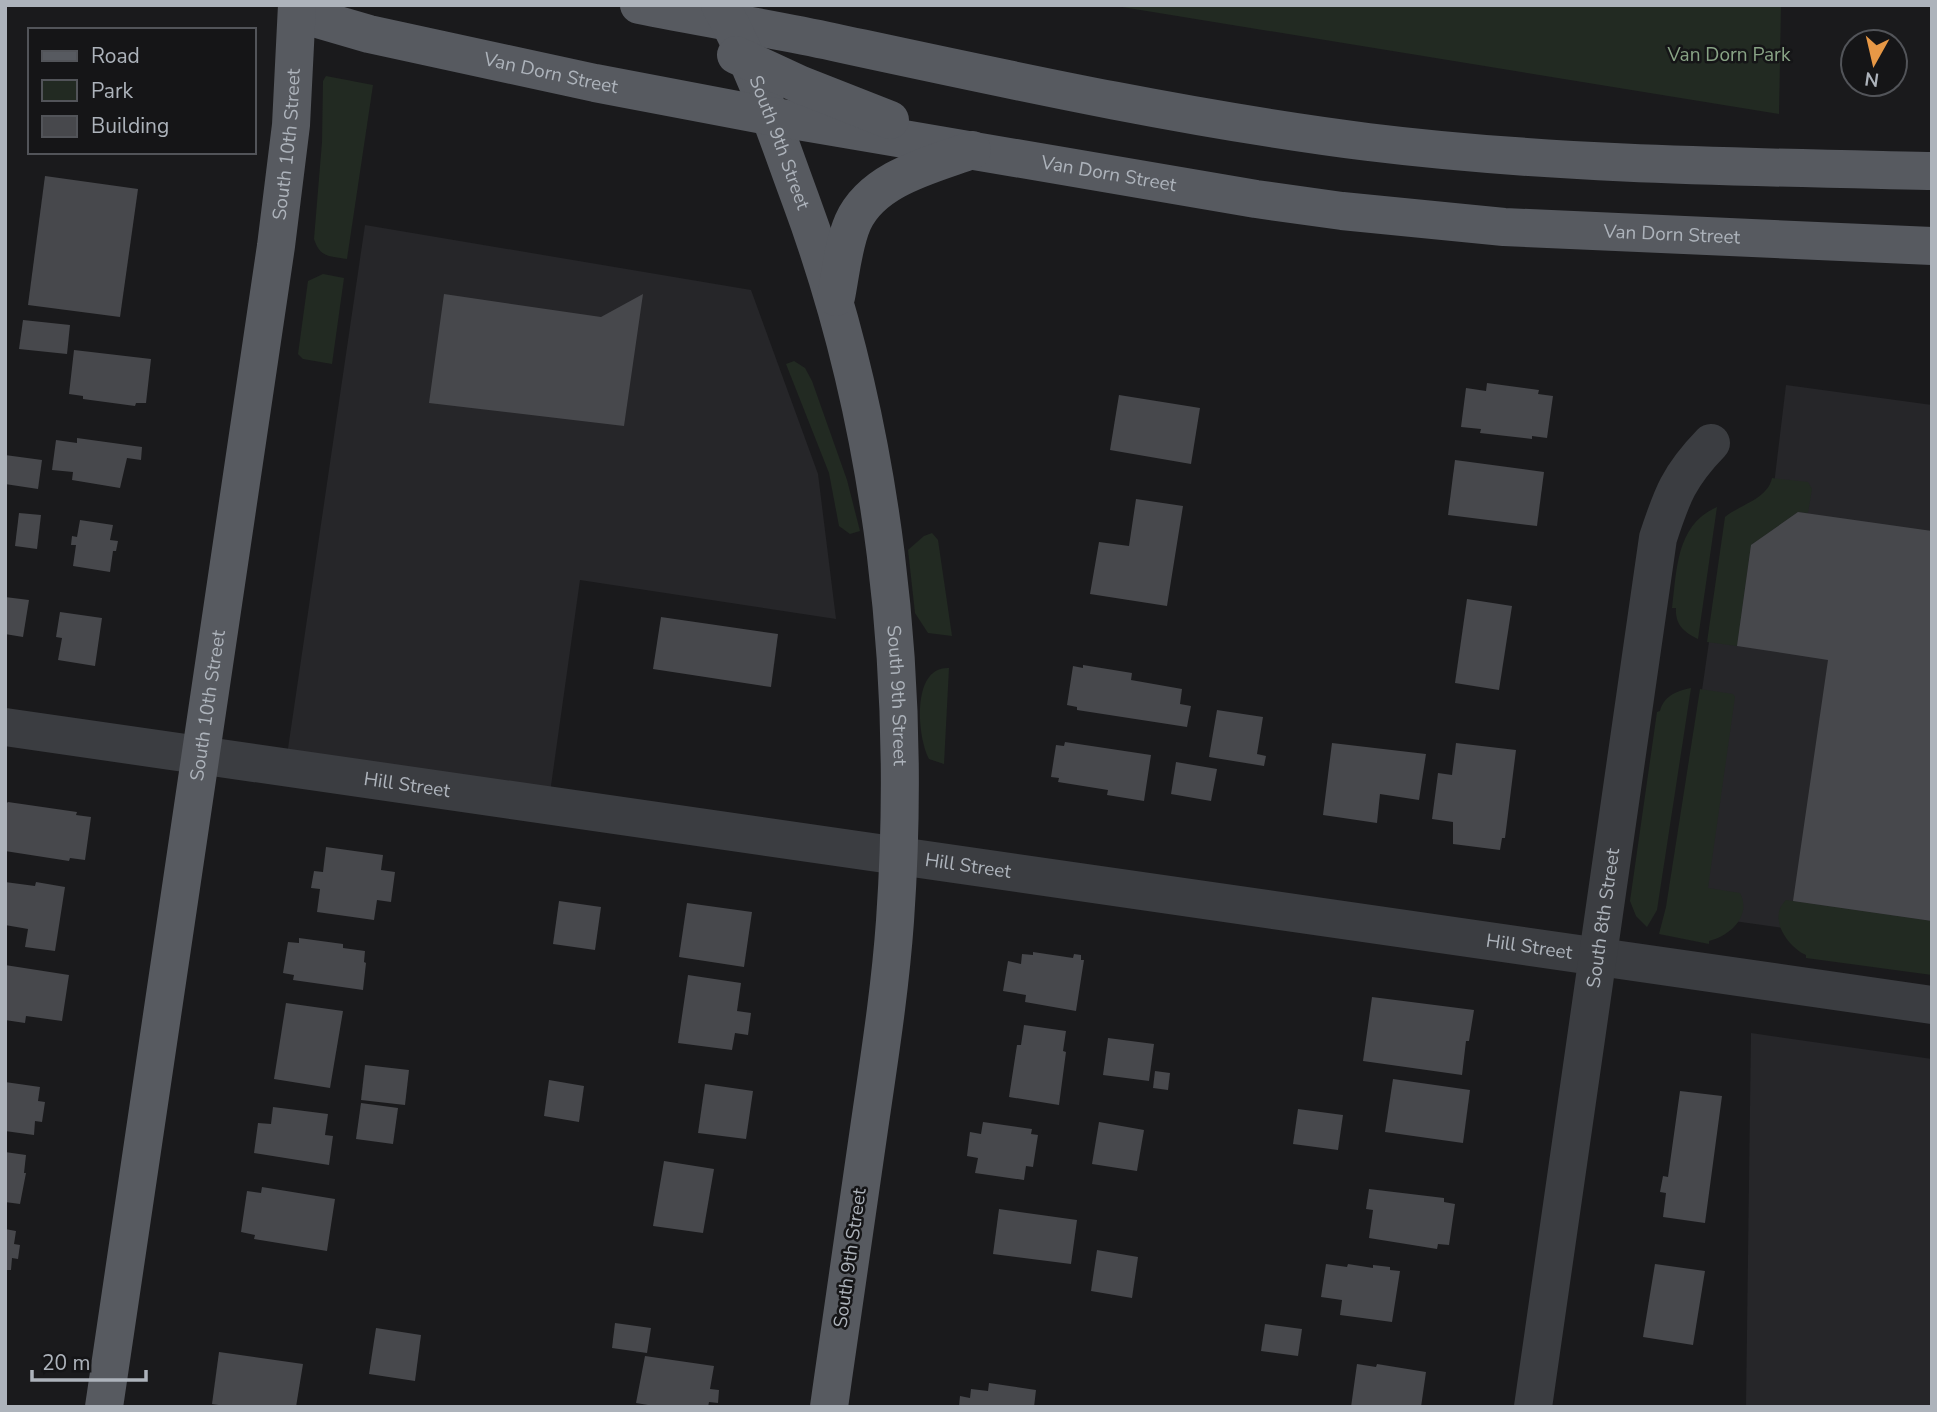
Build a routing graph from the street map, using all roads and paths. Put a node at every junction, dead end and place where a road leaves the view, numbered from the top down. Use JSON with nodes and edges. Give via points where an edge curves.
{"nodes":[{"id":1,"x":650,"y":7,"type":"edge"},
{"id":2,"x":297,"y":9,"type":"edge"},
{"id":3,"x":725,"y":14,"type":"edge"},
{"id":4,"x":747,"y":61,"type":"junction"},
{"id":5,"x":769,"y":116,"type":"junction"},
{"id":6,"x":972,"y":150,"type":"junction"},
{"id":7,"x":1026,"y":159,"type":"junction"},
{"id":8,"x":1932,"y":171,"type":"edge"},
{"id":9,"x":1932,"y":246,"type":"edge"},
{"id":10,"x":835,"y":302,"type":"junction"},
{"id":11,"x":1712,"y":443,"type":"dead end"},
{"id":12,"x":5,"y":727,"type":"edge"},
{"id":13,"x":200,"y":756,"type":"junction"},
{"id":14,"x":899,"y":857,"type":"junction"},
{"id":15,"x":1599,"y":957,"type":"junction"},
{"id":16,"x":1932,"y":1005,"type":"edge"},
{"id":17,"x":104,"y":1407,"type":"edge"},
{"id":18,"x":829,"y":1407,"type":"edge"},
{"id":19,"x":1533,"y":1407,"type":"edge"}],
"edges":[{"from":1,"to":3,"type":"main road"},
{"from":1,"to":4,"type":"main road"},
{"from":2,"to":5,"type":"main road","name":"Van Dorn Street","via":[[416,45]]},
{"from":2,"to":13,"type":"main road","name":"South 10th Street","via":[[291,125],[276,246]]},
{"from":3,"to":4,"type":"main road","name":"South 9th Street"},
{"from":3,"to":8,"type":"main road","via":[[1141,108],[1371,142],[1578,159]]},
{"from":4,"to":5,"type":"main road","name":"South 9th Street"},
{"from":4,"to":7,"type":"main road","via":[[895,122]]},
{"from":5,"to":6,"type":"main road","name":"Van Dorn Street"},
{"from":5,"to":10,"type":"main road","name":"South 9th Street"},
{"from":6,"to":7,"type":"main road","name":"Van Dorn Street"},
{"from":6,"to":10,"type":"main road","via":[[883,187],[861,209],[848,237]]},
{"from":7,"to":9,"type":"main road","name":"Van Dorn Street","via":[[1256,199],[1426,220]]},
{"from":10,"to":14,"type":"main road","name":"South 9th Street","via":[[862,411],[892,610]]},
{"from":11,"to":15,"type":"street","name":"South 8th Street","via":[[1676,487],[1658,538]]},
{"from":12,"to":13,"type":"street","name":"Hill Street"},
{"from":13,"to":14,"type":"street","name":"Hill Street"},
{"from":13,"to":17,"type":"main road","name":"South 10th Street"},
{"from":14,"to":15,"type":"street","name":"Hill Street"},
{"from":14,"to":18,"type":"main road","name":"South 9th Street","via":[[887,1007]]},
{"from":15,"to":16,"type":"street","name":"Hill Street"},
{"from":15,"to":19,"type":"street","name":"South 8th Street"}]}
